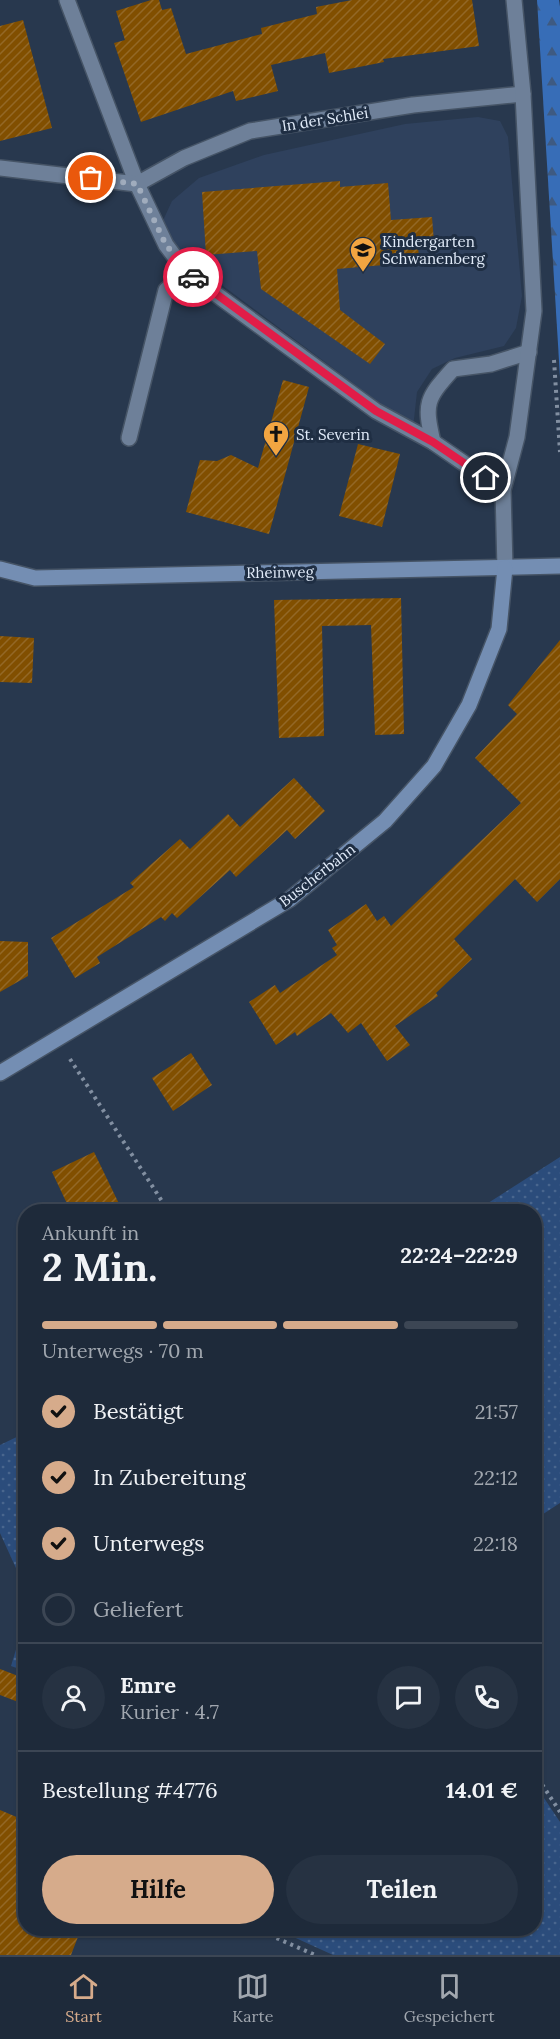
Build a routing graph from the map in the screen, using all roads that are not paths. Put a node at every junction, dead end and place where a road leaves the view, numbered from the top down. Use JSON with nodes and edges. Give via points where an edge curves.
{"nodes":[{"id":1,"x":67,"y":0,"type":"edge"},
{"id":2,"x":514,"y":0,"type":"edge"},
{"id":3,"x":523,"y":94,"type":"junction"},
{"id":4,"x":0,"y":168,"type":"edge"},
{"id":5,"x":137,"y":184,"type":"junction"},
{"id":6,"x":187,"y":273,"type":"junction"},
{"id":7,"x":528,"y":352,"type":"junction"},
{"id":8,"x":129,"y":438,"type":"dead end"},
{"id":9,"x":433,"y":442,"type":"junction"},
{"id":10,"x":503,"y":490,"type":"junction"},
{"id":11,"x":560,"y":566,"type":"edge"},
{"id":12,"x":505,"y":568,"type":"junction"},
{"id":13,"x":0,"y":569,"type":"edge"},
{"id":14,"x":0,"y":1073,"type":"edge"}],
"edges":[{"from":1,"to":5,"type":"street"},
{"from":2,"to":3,"type":"street"},
{"from":3,"to":5,"type":"street","name":"In der Schlei","via":[[413,105],[250,131],[184,158]]},
{"from":3,"to":7,"type":"street","via":[[534,311]]},
{"from":4,"to":5,"type":"street"},
{"from":5,"to":6,"type":"street","via":[[166,245]]},
{"from":6,"to":8,"type":"street","via":[[166,290]]},
{"from":6,"to":9,"type":"street","via":[[376,411]]},
{"from":7,"to":9,"type":"street","via":[[491,364],[453,369],[428,399],[427,417]]},
{"from":7,"to":10,"type":"street","via":[[517,437]]},
{"from":9,"to":10,"type":"street"},
{"from":10,"to":12,"type":"street"},
{"from":11,"to":12,"type":"main road","name":"Rheinweg"},
{"from":12,"to":13,"type":"main road","name":"Rheinweg","via":[[35,578]]},
{"from":12,"to":14,"type":"main road","name":"Buscherbahn","via":[[499,629],[469,705],[434,766],[385,821],[290,899]]}]}
